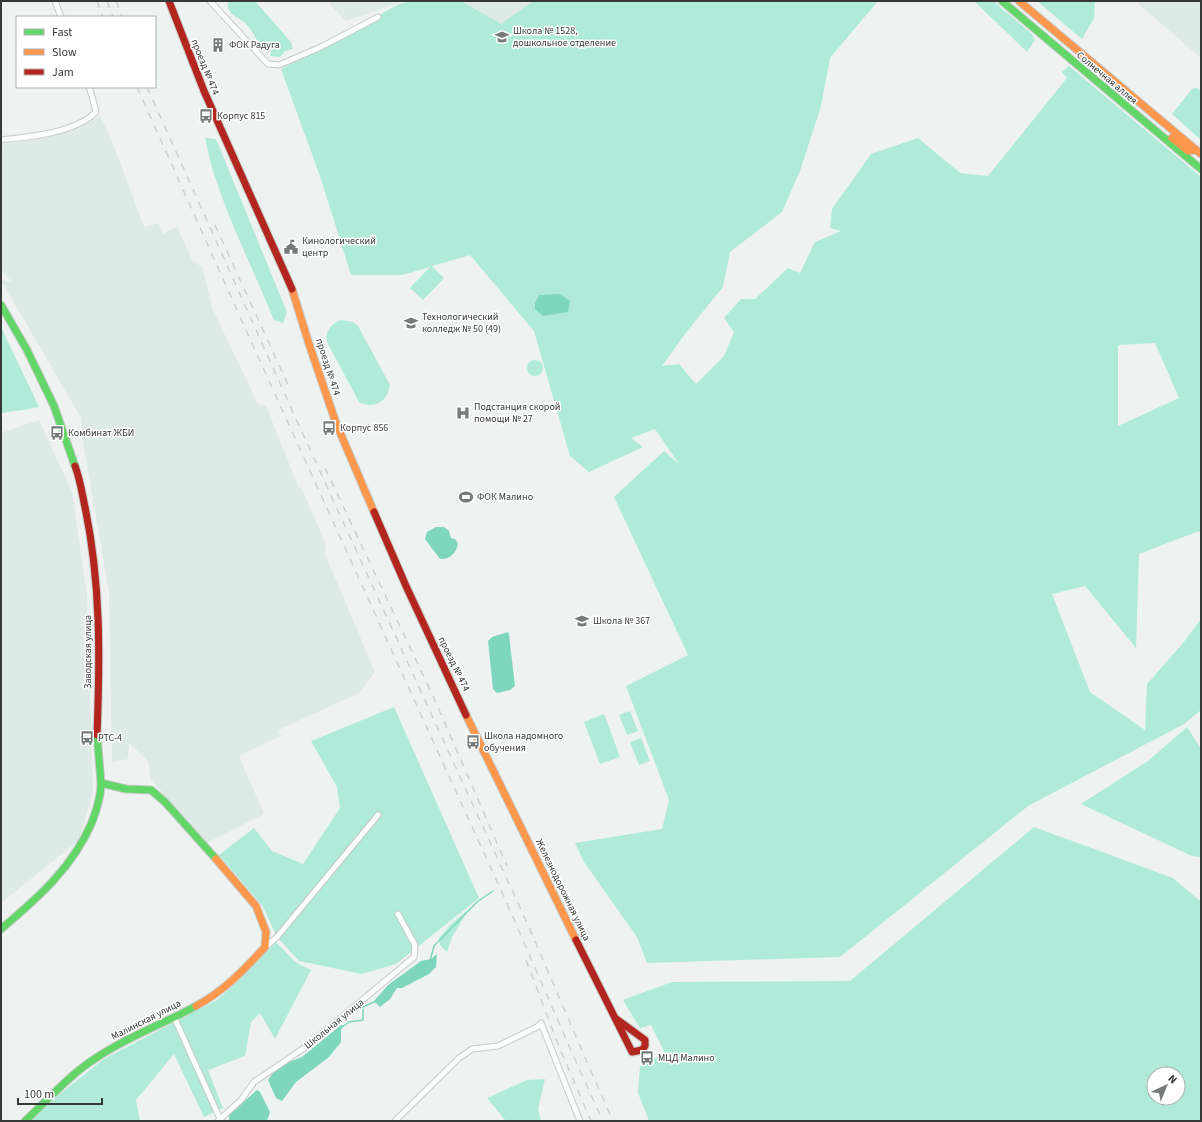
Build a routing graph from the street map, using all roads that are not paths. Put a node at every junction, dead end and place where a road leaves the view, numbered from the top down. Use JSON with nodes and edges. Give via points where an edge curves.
{"nodes":[{"id":1,"x":55,"y":1,"type":"edge"},
{"id":2,"x":169,"y":1,"type":"edge"},
{"id":3,"x":210,"y":1,"type":"edge"},
{"id":4,"x":1002,"y":1,"type":"edge"},
{"id":5,"x":1019,"y":1,"type":"edge"},
{"id":6,"x":61,"y":16,"type":"edge"},
{"id":7,"x":378,"y":17,"type":"dead end"},
{"id":8,"x":89,"y":88,"type":"edge"},
{"id":9,"x":1162,"y":137,"type":"junction"},
{"id":10,"x":1,"y":140,"type":"edge"},
{"id":11,"x":1198,"y":152,"type":"edge"},
{"id":12,"x":1201,"y":169,"type":"edge"},
{"id":13,"x":1,"y":305,"type":"edge"},
{"id":14,"x":476,"y":736,"type":"joint"},
{"id":15,"x":101,"y":783,"type":"junction"},
{"id":16,"x":378,"y":815,"type":"dead end"},
{"id":17,"x":398,"y":914,"type":"dead end"},
{"id":18,"x":1,"y":929,"type":"edge"},
{"id":19,"x":265,"y":947,"type":"junction"},
{"id":20,"x":174,"y":1017,"type":"junction"},
{"id":21,"x":615,"y":1018,"type":"junction"},
{"id":22,"x":26,"y":1121,"type":"edge"},
{"id":23,"x":220,"y":1121,"type":"edge"},
{"id":24,"x":395,"y":1121,"type":"edge"},
{"id":25,"x":580,"y":1121,"type":"edge"}],
"edges":[{"from":1,"to":6,"type":"street"},
{"from":2,"to":14,"type":"street","name":"проезд № 474","via":[[204,91],[298,303],[336,423],[406,586]]},
{"from":3,"to":7,"type":"street","via":[[268,64],[279,65],[321,47]]},
{"from":4,"to":9,"type":"street","name":"Солнечная аллея"},
{"from":5,"to":11,"type":"street","name":"Солнечная аллея"},
{"from":8,"to":10,"type":"street","via":[[96,112],[90,118],[57,131]]},
{"from":9,"to":11,"type":"street","via":[[1162,134],[1166,133],[1188,151]]},
{"from":9,"to":12,"type":"street","name":"Солнечная аллея"},
{"from":13,"to":15,"type":"street","name":"Заводская улица","via":[[27,350],[54,406],[77,470],[91,535],[98,596],[97,738]]},
{"from":14,"to":21,"type":"street","name":"Железнодорожная улица"},
{"from":15,"to":18,"type":"street","name":"Заводская улица","via":[[101,794],[90,830],[70,865]]},
{"from":15,"to":19,"type":"street","via":[[126,789],[151,790],[165,802],[256,906],[266,932]]},
{"from":16,"to":19,"type":"street","via":[[277,937]]},
{"from":17,"to":23,"type":"street","name":"Школьная улица","via":[[415,945],[414,957],[307,1046],[254,1082],[241,1100]]},
{"from":19,"to":20,"type":"street","name":"Малинская улица","via":[[235,978],[212,996]]},
{"from":20,"to":22,"type":"street","name":"Малинская улица","via":[[105,1052],[78,1072]]},
{"from":20,"to":23,"type":"street"},
{"from":21,"to":21,"type":"street","name":"Железнодорожная улица","via":[[645,1040],[643,1050],[638,1053],[632,1052]]},
{"from":24,"to":25,"type":"street","via":[[459,1058],[472,1049],[498,1046],[537,1027],[540,1023]]}]}
